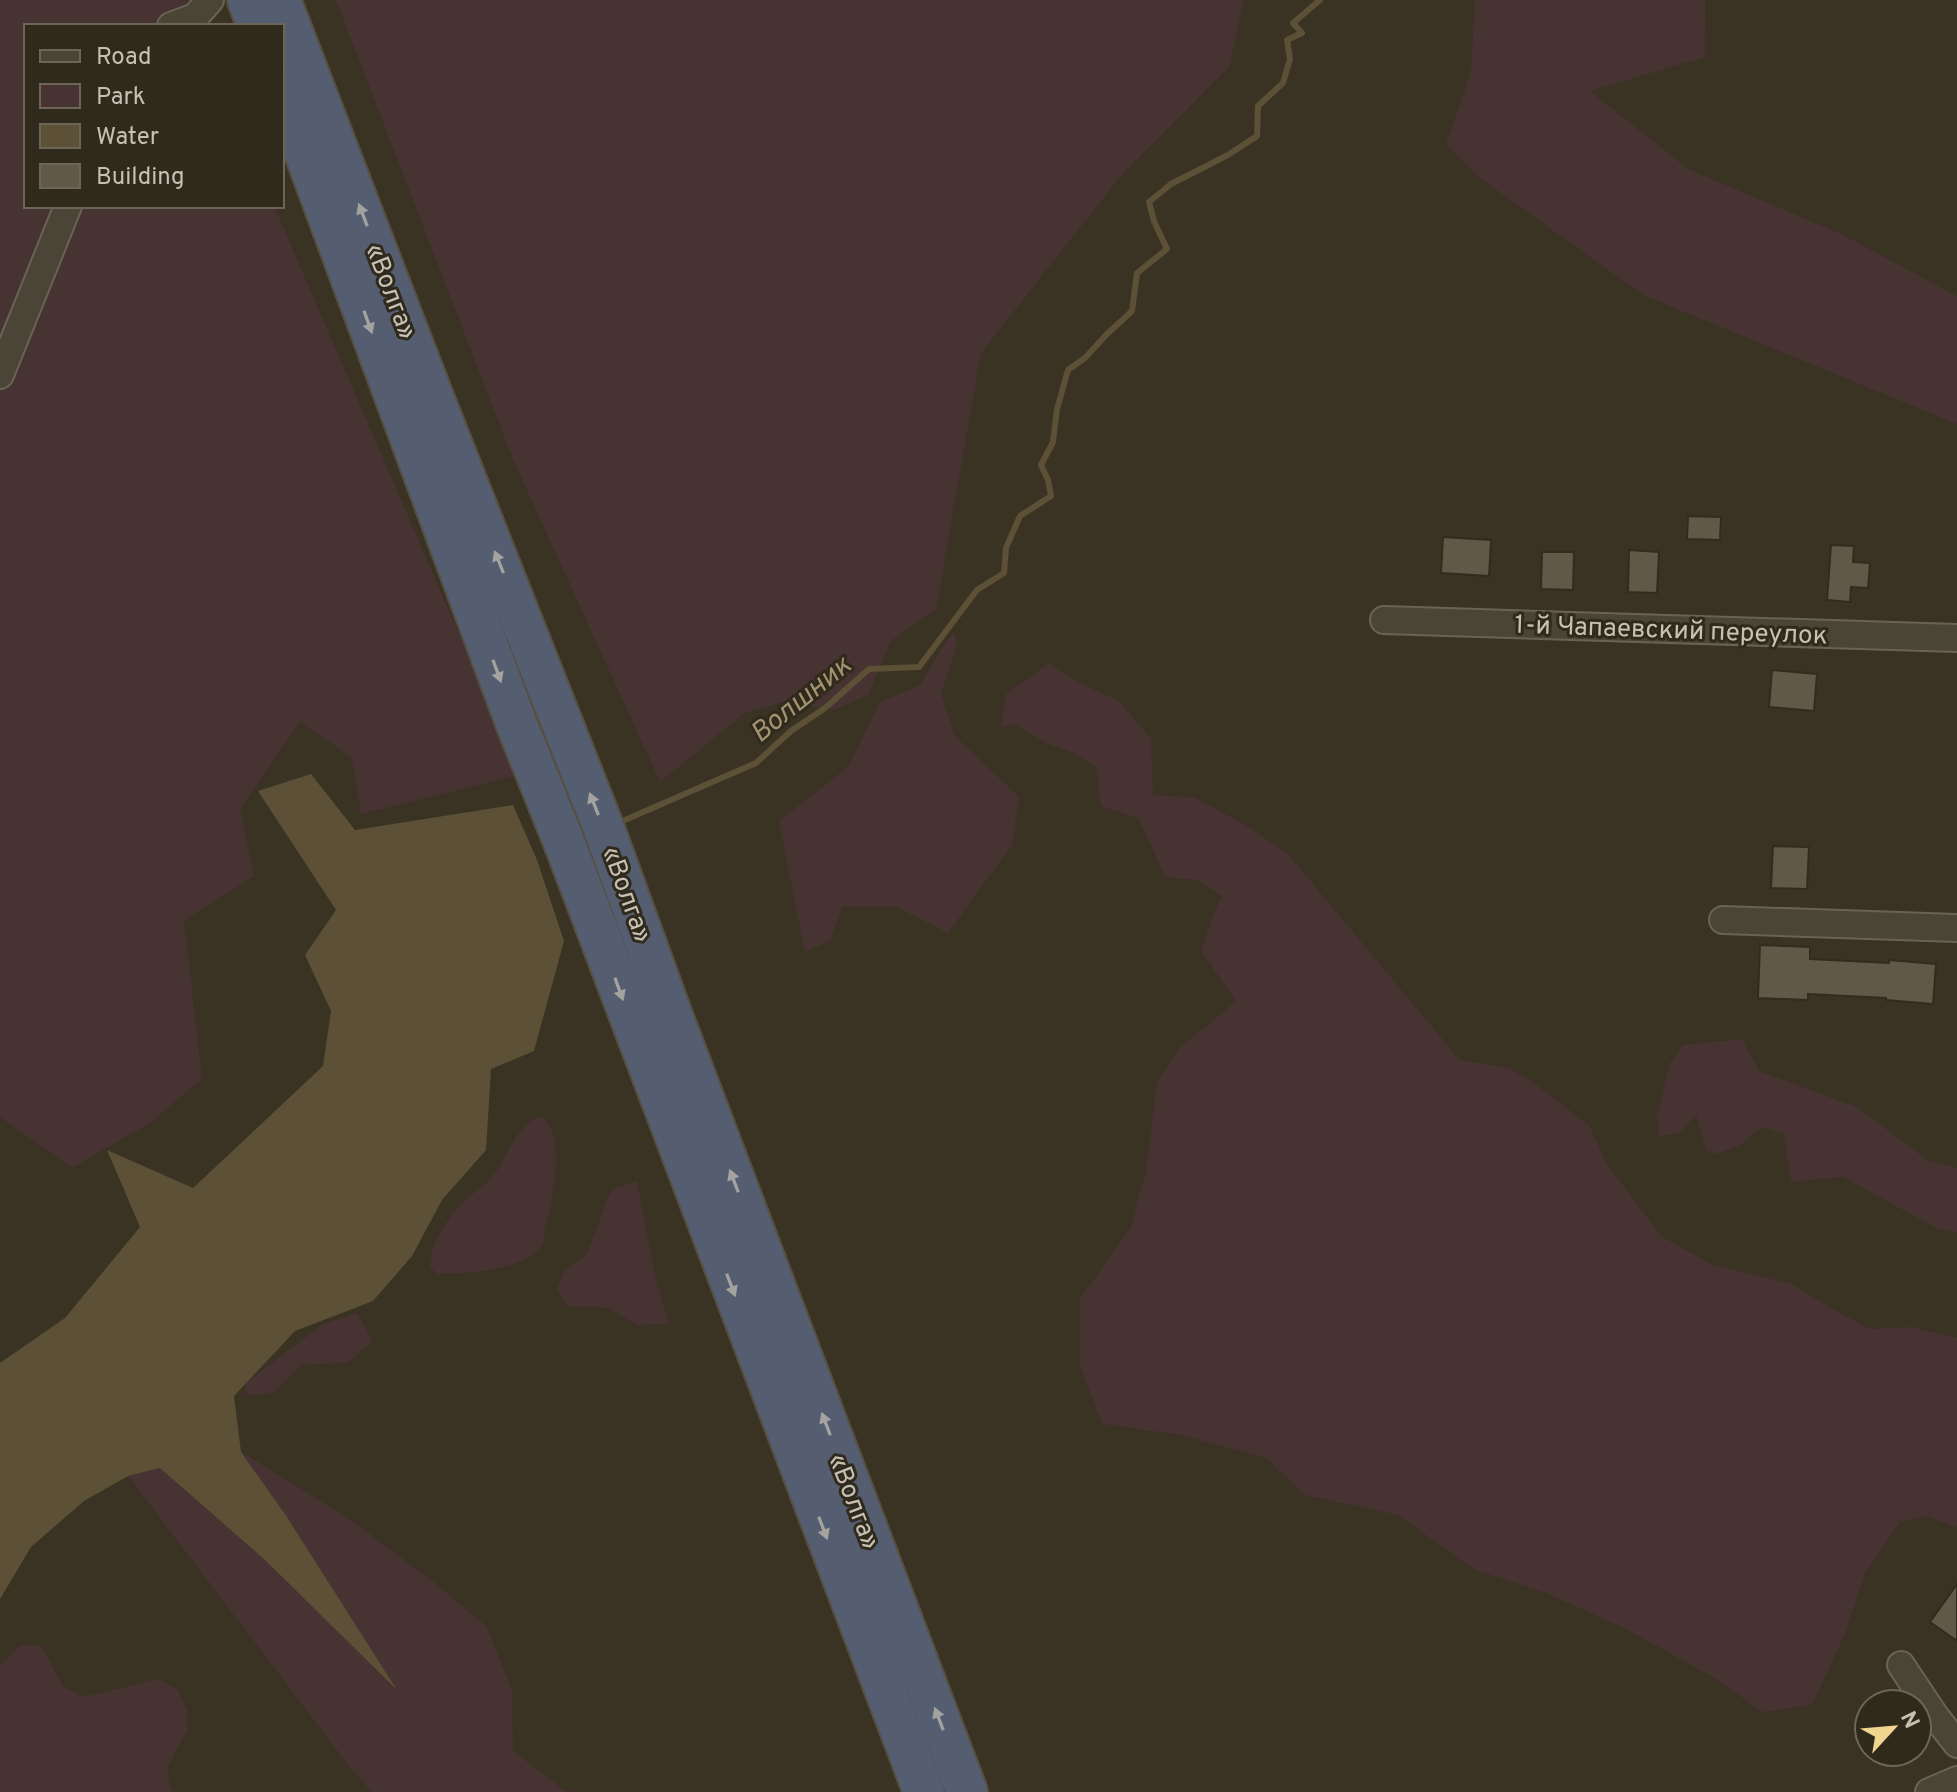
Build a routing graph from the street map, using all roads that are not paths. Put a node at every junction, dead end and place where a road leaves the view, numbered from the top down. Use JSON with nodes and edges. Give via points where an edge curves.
{"nodes":[{"id":1,"x":210,"y":0,"type":"edge"},
{"id":2,"x":248,"y":0,"type":"edge"},
{"id":3,"x":280,"y":0,"type":"edge"},
{"id":4,"x":176,"y":24,"type":"edge"},
{"id":5,"x":257,"y":24,"type":"edge"},
{"id":6,"x":284,"y":96,"type":"edge"},
{"id":7,"x":67,"y":208,"type":"edge"},
{"id":8,"x":0,"y":375,"type":"edge"},
{"id":9,"x":1384,"y":620,"type":"dead end"},
{"id":10,"x":1957,"y":638,"type":"edge"},
{"id":11,"x":1723,"y":920,"type":"dead end"},
{"id":12,"x":1957,"y":928,"type":"edge"},
{"id":13,"x":1901,"y":1665,"type":"dead end"},
{"id":14,"x":1957,"y":1744,"type":"edge"},
{"id":15,"x":1957,"y":1780,"type":"edge"},
{"id":16,"x":924,"y":1792,"type":"edge"},
{"id":17,"x":967,"y":1792,"type":"edge"},
{"id":18,"x":1929,"y":1792,"type":"edge"}],
"edges":[{"from":1,"to":4,"type":"street","via":[[195,17]]},
{"from":2,"to":5,"type":"highway"},
{"from":17,"to":3,"type":"highway","name":"«Волга»","one_way":true,"via":[[604,829]]},
{"from":6,"to":16,"type":"highway","name":"«Волга»","one_way":true},
{"from":7,"to":8,"type":"street"},
{"from":9,"to":10,"type":"street","name":"1-й Чапаевский переулок"},
{"from":11,"to":12,"type":"street"},
{"from":13,"to":14,"type":"street"},
{"from":15,"to":18,"type":"street"}]}
